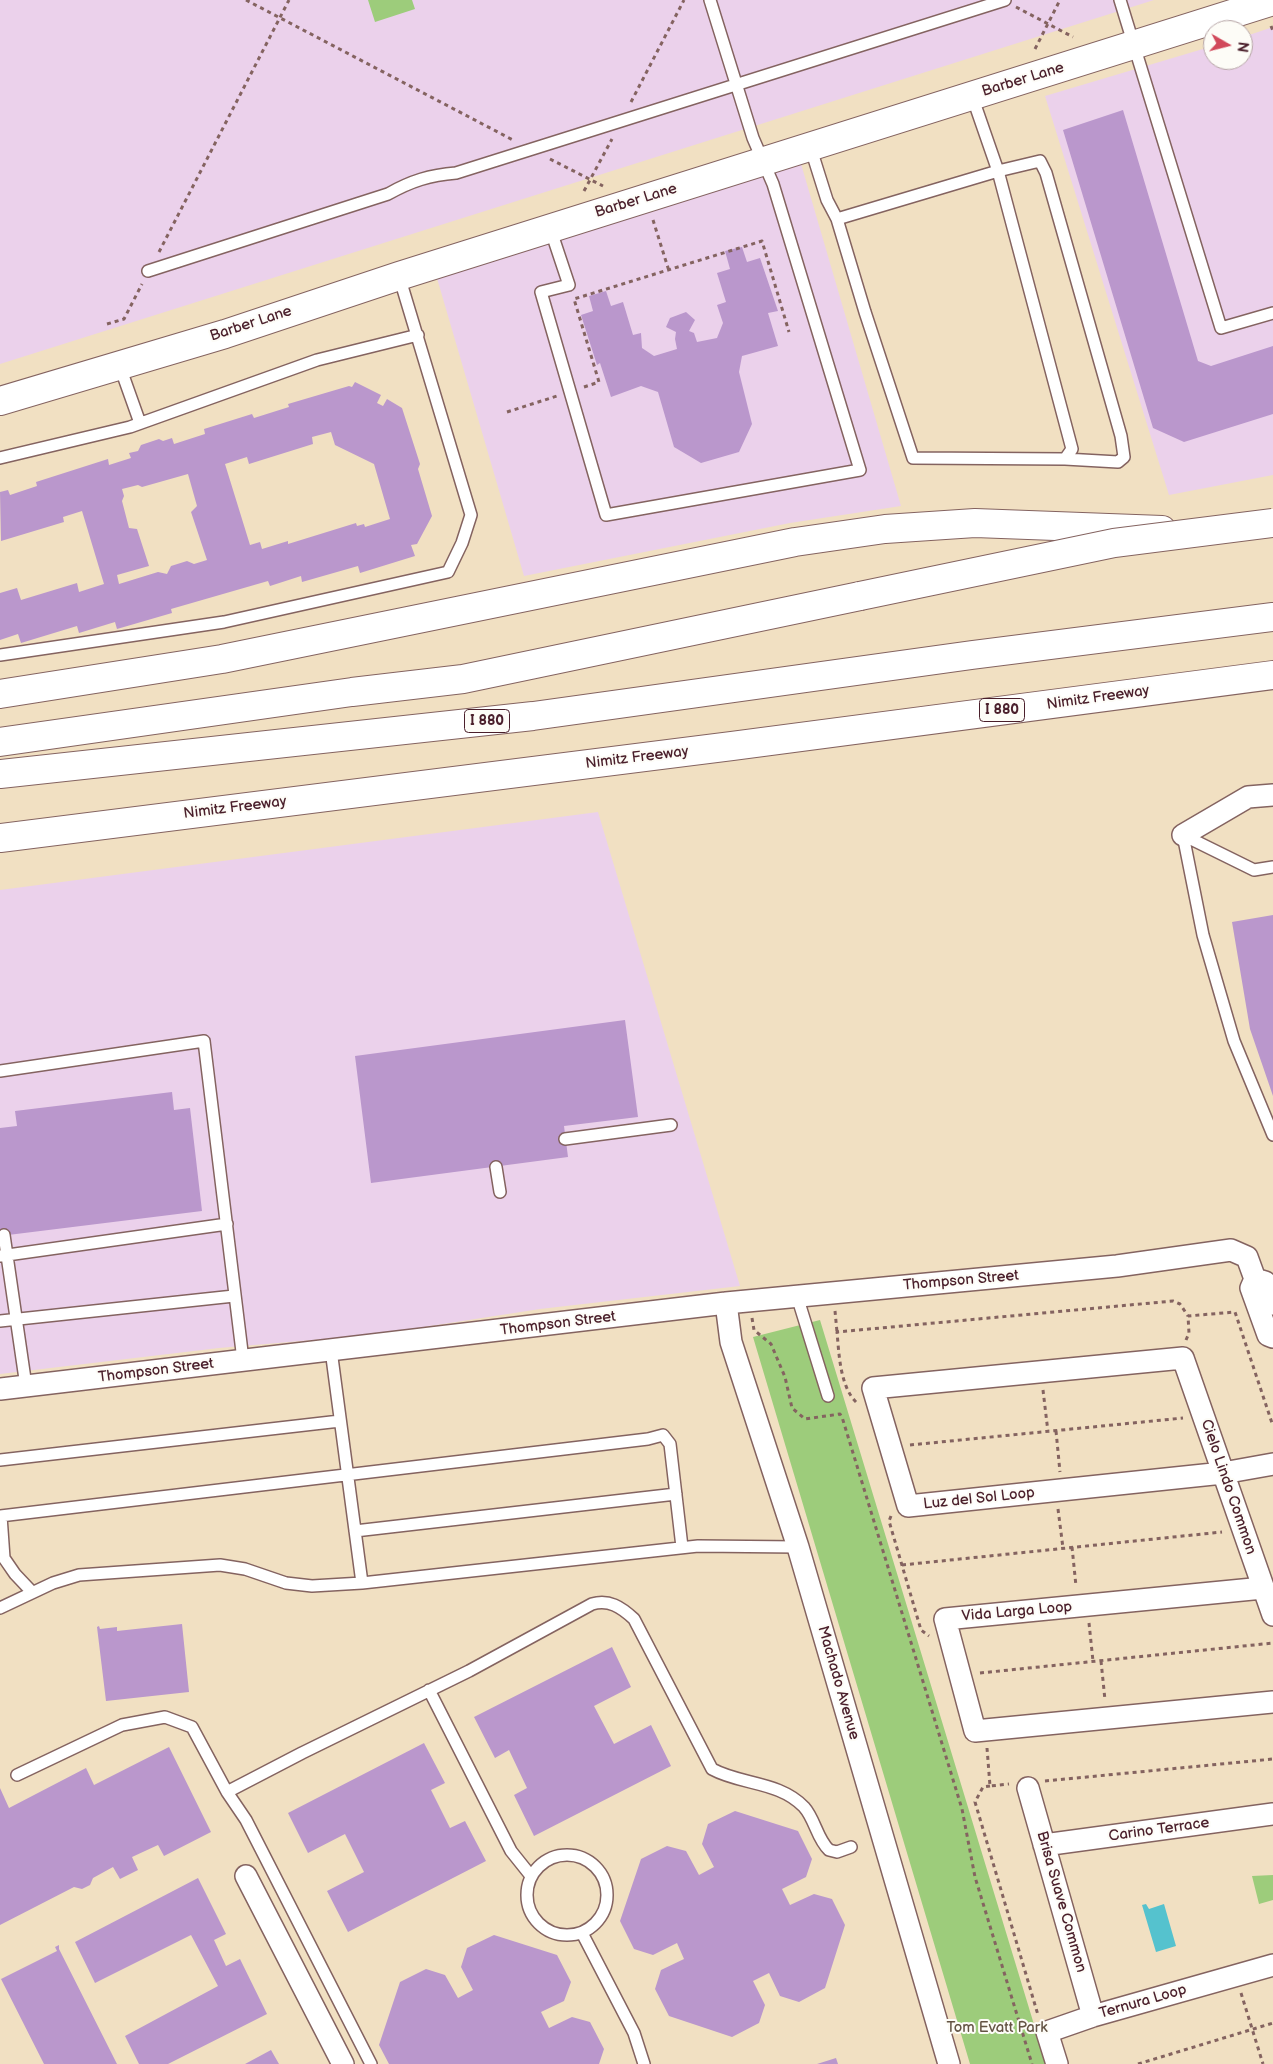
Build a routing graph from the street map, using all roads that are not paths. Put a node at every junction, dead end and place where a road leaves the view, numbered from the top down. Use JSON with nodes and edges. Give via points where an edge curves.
{"nodes":[{"id":1,"x":710,"y":0,"type":"edge"},
{"id":2,"x":1004,"y":0,"type":"edge"},
{"id":3,"x":1120,"y":0,"type":"edge"},
{"id":4,"x":1272,"y":13,"type":"edge"},
{"id":5,"x":1133,"y":45,"type":"junction"},
{"id":6,"x":736,"y":84,"type":"junction"},
{"id":7,"x":972,"y":96,"type":"junction"},
{"id":8,"x":810,"y":146,"type":"junction"},
{"id":9,"x":764,"y":161,"type":"junction"},
{"id":10,"x":998,"y":171,"type":"junction"},
{"id":11,"x":838,"y":218,"type":"junction"},
{"id":12,"x":550,"y":228,"type":"junction"},
{"id":13,"x":148,"y":271,"type":"road end"},
{"id":14,"x":399,"y":276,"type":"junction"},
{"id":15,"x":1273,"y":313,"type":"edge"},
{"id":16,"x":418,"y":335,"type":"junction"},
{"id":17,"x":119,"y":364,"type":"junction"},
{"id":18,"x":0,"y":401,"type":"edge"},
{"id":19,"x":140,"y":423,"type":"junction"},
{"id":20,"x":0,"y":458,"type":"edge"},
{"id":21,"x":1064,"y":459,"type":"junction"},
{"id":22,"x":1273,"y":523,"type":"edge"},
{"id":23,"x":1273,"y":537,"type":"edge"},
{"id":24,"x":1273,"y":617,"type":"edge"},
{"id":25,"x":0,"y":655,"type":"edge"},
{"id":26,"x":1273,"y":674,"type":"edge"},
{"id":27,"x":0,"y":694,"type":"edge"},
{"id":28,"x":0,"y":742,"type":"edge"},
{"id":29,"x":0,"y":774,"type":"edge"},
{"id":30,"x":1273,"y":795,"type":"edge"},
{"id":31,"x":1183,"y":835,"type":"junction"},
{"id":32,"x":0,"y":838,"type":"edge"},
{"id":33,"x":1273,"y":867,"type":"edge"},
{"id":34,"x":0,"y":1071,"type":"edge"},
{"id":35,"x":671,"y":1124,"type":"dead end"},
{"id":36,"x":1273,"y":1135,"type":"edge"},
{"id":37,"x":565,"y":1139,"type":"dead end"},
{"id":38,"x":496,"y":1167,"type":"dead end"},
{"id":39,"x":500,"y":1192,"type":"dead end"},
{"id":40,"x":227,"y":1224,"type":"junction"},
{"id":41,"x":4,"y":1235,"type":"dead end"},
{"id":42,"x":3,"y":1256,"type":"edge"},
{"id":43,"x":1255,"y":1279,"type":"junction"},
{"id":44,"x":234,"y":1296,"type":"junction"},
{"id":45,"x":797,"y":1296,"type":"junction"},
{"id":46,"x":726,"y":1303,"type":"junction"},
{"id":47,"x":1273,"y":1304,"type":"edge"},
{"id":48,"x":16,"y":1319,"type":"junction"},
{"id":49,"x":0,"y":1321,"type":"edge"},
{"id":50,"x":1273,"y":1337,"type":"edge"},
{"id":51,"x":331,"y":1350,"type":"junction"},
{"id":52,"x":1180,"y":1359,"type":"joint"},
{"id":53,"x":243,"y":1360,"type":"junction"},
{"id":54,"x":26,"y":1386,"type":"junction"},
{"id":55,"x":0,"y":1389,"type":"edge"},
{"id":56,"x":828,"y":1396,"type":"dead end"},
{"id":57,"x":340,"y":1421,"type":"junction"},
{"id":58,"x":0,"y":1460,"type":"edge"},
{"id":59,"x":1273,"y":1464,"type":"edge"},
{"id":60,"x":1223,"y":1473,"type":"junction"},
{"id":61,"x":348,"y":1474,"type":"junction"},
{"id":62,"x":676,"y":1494,"type":"junction"},
{"id":63,"x":0,"y":1516,"type":"edge"},
{"id":64,"x":355,"y":1531,"type":"junction"},
{"id":65,"x":682,"y":1547,"type":"junction"},
{"id":66,"x":798,"y":1547,"type":"junction"},
{"id":67,"x":13,"y":1571,"type":"junction"},
{"id":68,"x":0,"y":1573,"type":"edge"},
{"id":69,"x":362,"y":1583,"type":"junction"},
{"id":70,"x":1263,"y":1588,"type":"junction"},
{"id":71,"x":32,"y":1592,"type":"junction"},
{"id":72,"x":0,"y":1608,"type":"edge"},
{"id":73,"x":1273,"y":1615,"type":"edge"},
{"id":74,"x":429,"y":1690,"type":"junction"},
{"id":75,"x":1273,"y":1702,"type":"edge"},
{"id":76,"x":17,"y":1775,"type":"dead end"},
{"id":77,"x":1028,"y":1784,"type":"road end"},
{"id":78,"x":227,"y":1792,"type":"junction"},
{"id":79,"x":1273,"y":1814,"type":"edge"},
{"id":80,"x":1044,"y":1845,"type":"junction"},
{"id":81,"x":851,"y":1847,"type":"dead end"},
{"id":82,"x":246,"y":1876,"type":"dead end"},
{"id":83,"x":531,"y":1876,"type":"junction"},
{"id":84,"x":582,"y":1933,"type":"junction"},
{"id":85,"x":1273,"y":1966,"type":"edge"},
{"id":86,"x":1094,"y":2016,"type":"junction"},
{"id":87,"x":343,"y":2064,"type":"edge"},
{"id":88,"x":371,"y":2064,"type":"edge"},
{"id":89,"x":644,"y":2064,"type":"edge"},
{"id":90,"x":949,"y":2064,"type":"edge"},
{"id":91,"x":1057,"y":2064,"type":"edge"}],
"edges":[{"from":1,"to":6,"type":"lane"},
{"from":2,"to":6,"type":"lane"},
{"from":3,"to":5,"type":"lane"},
{"from":4,"to":5,"type":"main road","name":"Barber Lane"},
{"from":5,"to":7,"type":"main road","name":"Barber Lane"},
{"from":5,"to":15,"type":"lane","via":[[1221,328]]},
{"from":6,"to":9,"type":"lane"},
{"from":6,"to":13,"type":"lane","via":[[456,173],[411,181],[388,194]]},
{"from":7,"to":8,"type":"main road","name":"Barber Lane"},
{"from":7,"to":10,"type":"lane"},
{"from":8,"to":9,"type":"main road","name":"Barber Lane"},
{"from":8,"to":11,"type":"lane","via":[[827,200]]},
{"from":9,"to":12,"type":"main road","name":"Barber Lane"},
{"from":9,"to":12,"type":"lane","via":[[860,470],[606,514],[542,292],[569,284]]},
{"from":10,"to":11,"type":"lane"},
{"from":10,"to":21,"type":"lane","via":[[1072,449]]},
{"from":10,"to":21,"type":"lane","via":[[1040,161],[1046,173],[1121,436],[1124,457],[1118,462]]},
{"from":11,"to":21,"type":"lane","via":[[913,458]]},
{"from":12,"to":14,"type":"main road","name":"Barber Lane"},
{"from":14,"to":16,"type":"lane"},
{"from":14,"to":17,"type":"main road","name":"Barber Lane","via":[[224,334]]},
{"from":16,"to":19,"type":"lane","via":[[317,360]]},
{"from":16,"to":25,"type":"lane","via":[[471,515],[448,572],[224,622]]},
{"from":17,"to":18,"type":"main road","name":"Barber Lane"},
{"from":17,"to":19,"type":"lane"},
{"from":19,"to":20,"type":"lane"},
{"from":22,"to":28,"type":"main road","bridge":true,"via":[[1114,543],[463,679]]},
{"from":23,"to":27,"type":"main road","via":[[1080,525],[975,523],[886,529],[786,544],[222,659]]},
{"from":24,"to":29,"type":"main road","number":"I 880","via":[[962,656],[532,716]]},
{"from":26,"to":32,"type":"main road","name":"Nimitz Freeway","number":"I 880"},
{"from":30,"to":31,"type":"street","via":[[1248,797]]},
{"from":31,"to":33,"type":"lane","via":[[1254,870]]},
{"from":31,"to":36,"type":"lane","via":[[1203,935],[1234,1041]]},
{"from":34,"to":40,"type":"lane","via":[[204,1041]]},
{"from":35,"to":37,"type":"lane"},
{"from":38,"to":39,"type":"lane"},
{"from":40,"to":42,"type":"lane"},
{"from":40,"to":44,"type":"lane"},
{"from":41,"to":42,"type":"lane"},
{"from":42,"to":48,"type":"lane"},
{"from":43,"to":45,"type":"street","name":"Thompson Street","via":[[1239,1254]]},
{"from":43,"to":47,"type":"street","via":[[1265,1282]]},
{"from":43,"to":50,"type":"street","via":[[1251,1288],[1268,1335]]},
{"from":44,"to":48,"type":"lane"},
{"from":44,"to":53,"type":"lane"},
{"from":45,"to":46,"type":"street","name":"Thompson Street"},
{"from":45,"to":56,"type":"lane"},
{"from":46,"to":51,"type":"street","name":"Thompson Street"},
{"from":46,"to":66,"type":"street","name":"Machado Avenue","via":[[731,1342]]},
{"from":48,"to":49,"type":"lane"},
{"from":48,"to":54,"type":"lane"},
{"from":51,"to":53,"type":"street","name":"Thompson Street"},
{"from":51,"to":57,"type":"lane"},
{"from":52,"to":60,"type":"street","name":"Cielo Lindo Common"},
{"from":52,"to":60,"type":"street","name":"Luz del Sol Loop","via":[[873,1388],[908,1506]]},
{"from":53,"to":54,"type":"street","name":"Thompson Street"},
{"from":54,"to":55,"type":"street","name":"Thompson Street"},
{"from":57,"to":58,"type":"lane"},
{"from":57,"to":61,"type":"lane"},
{"from":59,"to":60,"type":"street","name":"Luz del Sol Loop"},
{"from":60,"to":70,"type":"street","name":"Cielo Lindo Common"},
{"from":61,"to":62,"type":"lane","via":[[663,1435],[670,1444]]},
{"from":61,"to":63,"type":"lane"},
{"from":61,"to":64,"type":"lane"},
{"from":62,"to":64,"type":"lane"},
{"from":62,"to":65,"type":"lane"},
{"from":63,"to":67,"type":"lane","via":[[4,1558]]},
{"from":64,"to":69,"type":"lane"},
{"from":65,"to":66,"type":"lane"},
{"from":65,"to":69,"type":"lane"},
{"from":66,"to":90,"type":"street","name":"Machado Avenue"},
{"from":67,"to":68,"type":"lane"},
{"from":67,"to":71,"type":"lane"},
{"from":69,"to":71,"type":"lane","via":[[312,1586],[286,1583],[245,1568],[220,1564],[79,1575]]},
{"from":70,"to":73,"type":"street","name":"Cielo Lindo Common"},
{"from":70,"to":75,"type":"street","name":"Vida Larga Loop","via":[[945,1619],[975,1731]]},
{"from":71,"to":72,"type":"lane"},
{"from":74,"to":78,"type":"lane"},
{"from":74,"to":81,"type":"lane","via":[[592,1604],[602,1601],[613,1604],[624,1609],[640,1628],[712,1769],[779,1789],[805,1808],[829,1850],[837,1852]]},
{"from":74,"to":83,"type":"lane","via":[[511,1851]]},
{"from":76,"to":78,"type":"lane","via":[[122,1725],[165,1717],[192,1727]]},
{"from":77,"to":80,"type":"street","name":"Brisa Suave Common"},
{"from":78,"to":88,"type":"lane","via":[[246,1820]]},
{"from":79,"to":80,"type":"street","name":"Carino Terrace"},
{"from":80,"to":86,"type":"street","name":"Brisa Suave Common"},
{"from":82,"to":87,"type":"street"},
{"from":83,"to":84,"type":"lane","via":[[527,1889],[528,1903],[542,1927],[561,1935]]},
{"from":83,"to":84,"type":"lane","via":[[546,1861],[566,1854],[580,1856],[600,1870],[606,1881],[606,1906],[593,1927]]},
{"from":84,"to":89,"type":"lane","via":[[634,2033]]},
{"from":85,"to":86,"type":"street","name":"Ternura Loop"},
{"from":86,"to":91,"type":"street","name":"Ternura Loop","via":[[1047,2032]]}]}
